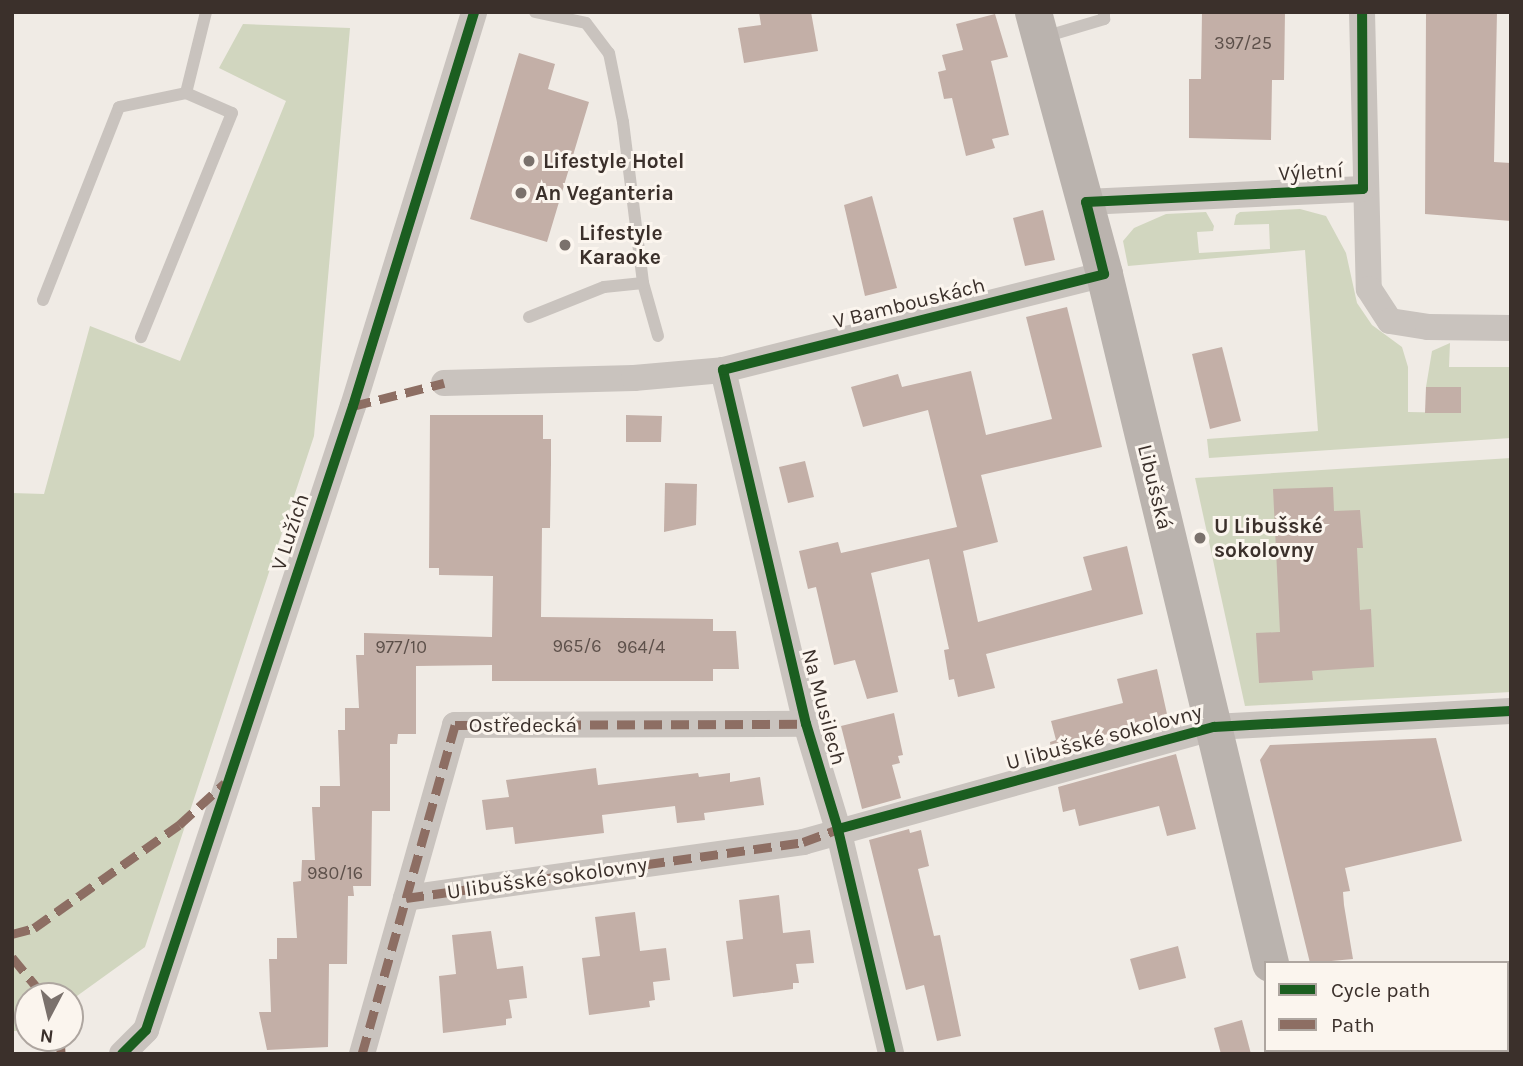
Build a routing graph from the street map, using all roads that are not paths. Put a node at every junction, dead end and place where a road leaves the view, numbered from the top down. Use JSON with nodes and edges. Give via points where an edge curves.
{"nodes":[{"id":1,"x":206,"y":12,"type":"edge"},
{"id":2,"x":474,"y":12,"type":"edge"},
{"id":3,"x":535,"y":12,"type":"edge"},
{"id":4,"x":1104,"y":12,"type":"edge"},
{"id":5,"x":1362,"y":12,"type":"edge"},
{"id":6,"x":1037,"y":25,"type":"edge"},
{"id":7,"x":186,"y":93,"type":"junction"},
{"id":8,"x":1363,"y":189,"type":"junction"},
{"id":9,"x":1086,"y":202,"type":"junction"},
{"id":10,"x":1104,"y":274,"type":"junction"},
{"id":11,"x":643,"y":284,"type":"junction"},
{"id":12,"x":43,"y":300,"type":"dead end"},
{"id":13,"x":529,"y":317,"type":"dead end"},
{"id":14,"x":1511,"y":328,"type":"edge"},
{"id":15,"x":658,"y":336,"type":"dead end"},
{"id":16,"x":141,"y":337,"type":"dead end"},
{"id":17,"x":723,"y":370,"type":"junction"},
{"id":18,"x":444,"y":383,"type":"dead end"},
{"id":19,"x":1511,"y":711,"type":"edge"},
{"id":20,"x":806,"y":724,"type":"junction"},
{"id":21,"x":1214,"y":727,"type":"junction"},
{"id":22,"x":838,"y":829,"type":"junction"},
{"id":23,"x":406,"y":898,"type":"junction"},
{"id":24,"x":1270,"y":961,"type":"edge"},
{"id":25,"x":122,"y":1054,"type":"edge"},
{"id":26,"x":362,"y":1054,"type":"edge"},
{"id":27,"x":891,"y":1054,"type":"edge"}],
"edges":[{"from":1,"to":7,"type":"lane"},
{"from":2,"to":25,"type":"street","name":"V Lužích","via":[[353,406],[146,1030]]},
{"from":3,"to":11,"type":"lane","via":[[586,23],[609,53],[623,122]]},
{"from":4,"to":6,"type":"lane","via":[[1104,19]]},
{"from":5,"to":8,"type":"street","name":"Výletní"},
{"from":6,"to":9,"type":"main road","name":"Libušská"},
{"from":7,"to":12,"type":"lane","via":[[119,107]]},
{"from":7,"to":16,"type":"lane","via":[[232,113]]},
{"from":8,"to":9,"type":"street","name":"Výletní"},
{"from":8,"to":14,"type":"street","name":"Výletní","via":[[1369,289],[1390,321],[1428,327]]},
{"from":9,"to":10,"type":"main road","name":"Libušská"},
{"from":10,"to":17,"type":"street","name":"V Bambouskách"},
{"from":10,"to":21,"type":"main road","name":"Libušská"},
{"from":11,"to":13,"type":"lane","via":[[604,287]]},
{"from":11,"to":15,"type":"lane"},
{"from":17,"to":18,"type":"street","name":"V Bambouskách","via":[[634,378]]},
{"from":17,"to":20,"type":"street","name":"Na Musilech"},
{"from":19,"to":21,"type":"street","name":"U libušské sokolovny"},
{"from":20,"to":22,"type":"street","name":"Na Musilech"},
{"from":20,"to":23,"type":"street","name":"Ostředecká","via":[[455,725]]},
{"from":21,"to":22,"type":"street","name":"U libušské sokolovny"},
{"from":21,"to":24,"type":"main road","name":"Libušská"},
{"from":22,"to":23,"type":"street","name":"U libušské sokolovny","via":[[803,842]]},
{"from":22,"to":27,"type":"street","name":"Na Musilech"},
{"from":23,"to":26,"type":"street","name":"Ostředecká"}]}
